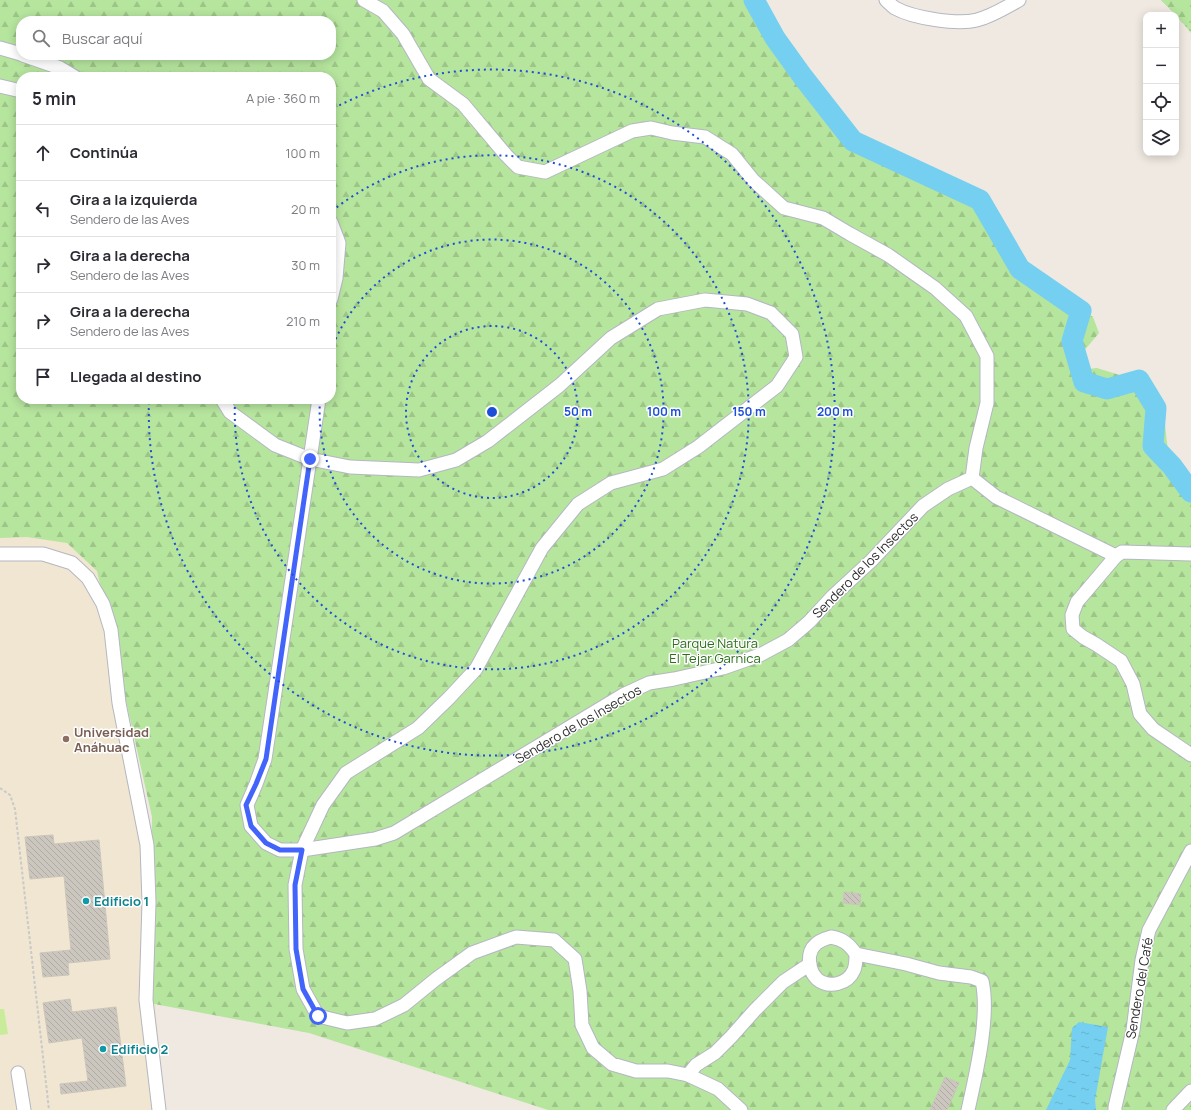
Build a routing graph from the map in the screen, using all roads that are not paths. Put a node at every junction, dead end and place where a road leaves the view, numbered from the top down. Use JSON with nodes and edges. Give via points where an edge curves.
{"nodes":[{"id":1,"x":364,"y":0,"type":"edge"},
{"id":2,"x":886,"y":0,"type":"edge"},
{"id":3,"x":1019,"y":0,"type":"edge"},
{"id":4,"x":0,"y":48,"type":"edge"},
{"id":5,"x":16,"y":53,"type":"edge"},
{"id":6,"x":37,"y":60,"type":"edge"},
{"id":7,"x":67,"y":72,"type":"edge"},
{"id":8,"x":0,"y":86,"type":"edge"},
{"id":9,"x":16,"y":90,"type":"edge"},
{"id":10,"x":336,"y":234,"type":"edge"},
{"id":11,"x":336,"y":278,"type":"edge"},
{"id":12,"x":225,"y":404,"type":"edge"},
{"id":13,"x":317,"y":404,"type":"edge"},
{"id":14,"x":310,"y":459,"type":"junction"},
{"id":15,"x":972,"y":478,"type":"junction"},
{"id":16,"x":0,"y":554,"type":"edge"},
{"id":17,"x":1191,"y":554,"type":"edge"},
{"id":18,"x":1116,"y":556,"type":"junction"},
{"id":19,"x":1191,"y":755,"type":"edge"},
{"id":20,"x":302,"y":850,"type":"junction"},
{"id":21,"x":1191,"y":851,"type":"edge"},
{"id":22,"x":856,"y":954,"type":"junction"},
{"id":23,"x":810,"y":964,"type":"junction"},
{"id":24,"x":18,"y":1073,"type":"dead end"},
{"id":25,"x":688,"y":1075,"type":"junction"},
{"id":26,"x":1191,"y":1091,"type":"edge"},
{"id":27,"x":24,"y":1110,"type":"edge"},
{"id":28,"x":159,"y":1110,"type":"edge"},
{"id":29,"x":741,"y":1110,"type":"edge"},
{"id":30,"x":968,"y":1110,"type":"edge"},
{"id":31,"x":1115,"y":1110,"type":"edge"},
{"id":32,"x":1173,"y":1110,"type":"edge"}],
"edges":[{"from":1,"to":15,"type":"street","via":[[383,10],[403,34],[429,79],[463,104],[518,167],[545,172],[632,131],[652,128],[705,137],[732,154],[753,180],[784,208],[823,218],[888,255],[935,288],[966,316],[987,356],[987,403]]},
{"from":2,"to":3,"type":"street","via":[[896,8],[926,19],[952,21],[976,20],[997,13]]},
{"from":4,"to":5,"type":"street"},
{"from":6,"to":7,"type":"street"},
{"from":8,"to":9,"type":"street"},
{"from":10,"to":11,"type":"street","via":[[340,243]]},
{"from":12,"to":14,"type":"street","via":[[230,412],[275,445]]},
{"from":13,"to":14,"type":"street","name":"Sendero de los Insectos"},
{"from":14,"to":20,"type":"street","name":"Sendero de los Insectos","via":[[266,759],[246,805],[251,826],[266,843],[280,850]]},
{"from":14,"to":20,"type":"street","via":[[350,467],[419,470],[456,460],[488,441],[548,394],[611,338],[658,309],[705,300],[747,304],[771,313],[792,334],[796,357],[777,386],[749,409],[664,469],[611,483],[578,504],[542,548],[476,669],[418,728],[346,773],[323,806]]},
{"from":15,"to":18,"type":"street","via":[[996,497]]},
{"from":15,"to":20,"type":"street","name":"Sendero de los Insectos","via":[[948,489],[923,506],[871,561],[788,640],[760,655],[723,668],[649,683],[623,695],[394,833],[375,839]]},
{"from":16,"to":28,"type":"street","via":[[43,554],[72,563],[88,578],[103,604],[110,630],[119,703],[147,845],[149,902],[146,1000]]},
{"from":17,"to":18,"type":"street","via":[[1122,552]]},
{"from":18,"to":19,"type":"street","via":[[1078,602],[1072,615],[1073,629],[1121,661],[1133,684],[1140,714],[1154,729]]},
{"from":20,"to":25,"type":"street","via":[[295,885],[296,949],[303,989],[318,1016],[346,1023],[375,1019],[404,1006],[472,953],[516,937],[554,940],[575,959],[582,1025],[593,1048],[612,1064],[636,1071],[668,1071]]},
{"from":21,"to":31,"type":"street","name":"Sendero del Café","via":[[1149,930],[1142,960],[1133,1030]]},
{"from":22,"to":23,"type":"street","via":[[846,942],[831,937],[816,943],[811,949]]},
{"from":22,"to":23,"type":"street","via":[[854,970],[844,981],[837,984],[829,984],[816,978],[811,972]]},
{"from":22,"to":30,"type":"street","via":[[982,981],[985,992],[980,1053]]},
{"from":23,"to":25,"type":"street","via":[[783,982],[715,1053]]},
{"from":24,"to":27,"type":"street"},
{"from":25,"to":29,"type":"street","via":[[718,1090]]},
{"from":26,"to":32,"type":"street"}]}
